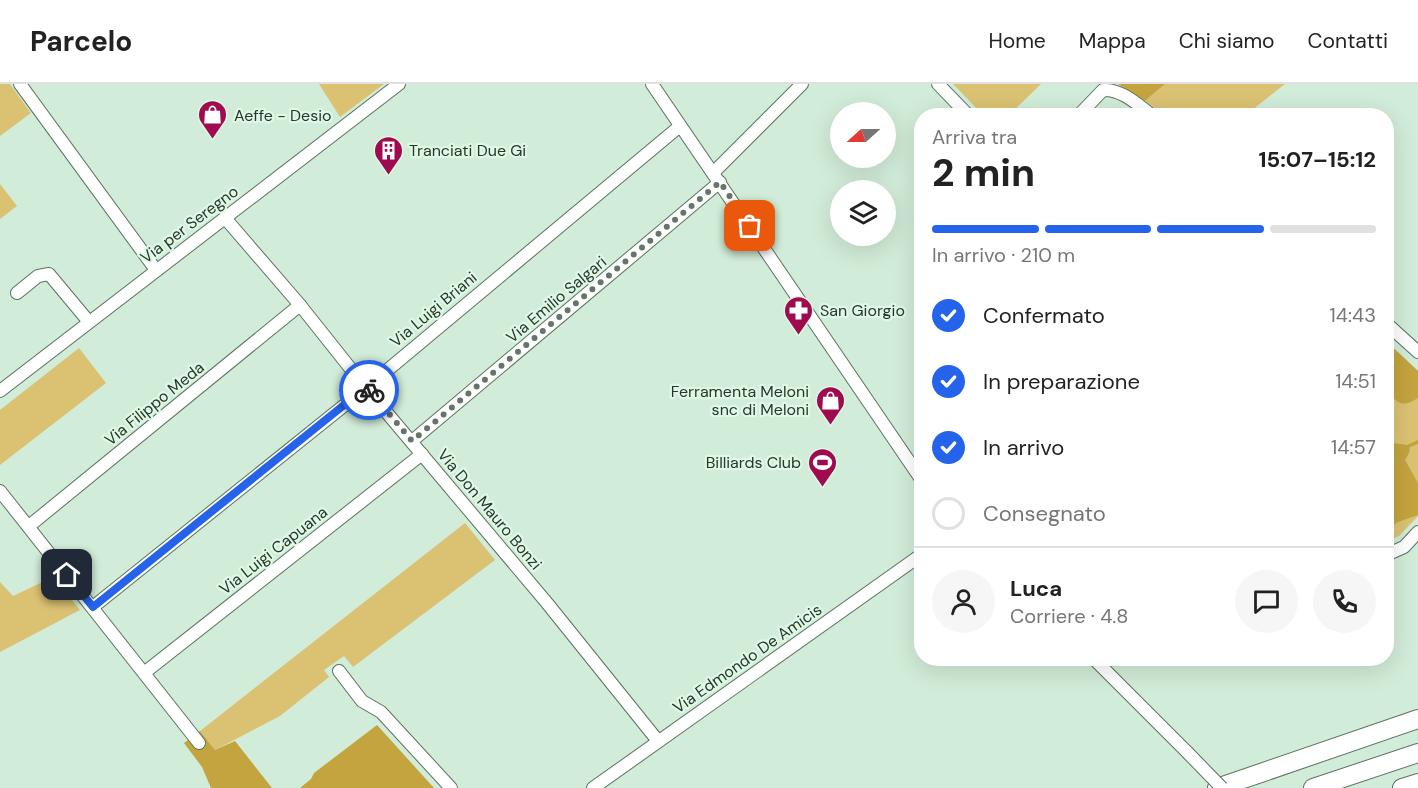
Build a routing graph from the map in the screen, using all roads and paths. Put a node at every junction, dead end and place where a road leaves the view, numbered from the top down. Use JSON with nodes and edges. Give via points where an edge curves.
{"nodes":[{"id":1,"x":20,"y":84,"type":"edge"},
{"id":2,"x":399,"y":84,"type":"edge"},
{"id":3,"x":652,"y":84,"type":"edge"},
{"id":4,"x":802,"y":84,"type":"edge"},
{"id":5,"x":938,"y":84,"type":"edge"},
{"id":6,"x":961,"y":108,"type":"edge"},
{"id":7,"x":1086,"y":108,"type":"edge"},
{"id":8,"x":1143,"y":108,"type":"edge"},
{"id":9,"x":680,"y":126,"type":"junction"},
{"id":10,"x":717,"y":178,"type":"junction"},
{"id":11,"x":225,"y":218,"type":"junction"},
{"id":12,"x":156,"y":270,"type":"junction"},
{"id":13,"x":17,"y":293,"type":"dead end"},
{"id":14,"x":300,"y":305,"type":"junction"},
{"id":15,"x":89,"y":322,"type":"junction"},
{"id":16,"x":1394,"y":330,"type":"edge"},
{"id":17,"x":1418,"y":352,"type":"edge"},
{"id":18,"x":366,"y":388,"type":"junction"},
{"id":19,"x":0,"y":391,"type":"edge"},
{"id":20,"x":412,"y":441,"type":"junction"},
{"id":21,"x":422,"y":454,"type":"junction"},
{"id":22,"x":914,"y":469,"type":"edge"},
{"id":23,"x":0,"y":491,"type":"edge"},
{"id":24,"x":28,"y":526,"type":"junction"},
{"id":25,"x":1418,"y":532,"type":"edge"},
{"id":26,"x":1394,"y":551,"type":"edge"},
{"id":27,"x":914,"y":560,"type":"edge"},
{"id":28,"x":93,"y":607,"type":"junction"},
{"id":29,"x":1101,"y":666,"type":"edge"},
{"id":30,"x":339,"y":671,"type":"dead end"},
{"id":31,"x":144,"y":673,"type":"junction"},
{"id":32,"x":1418,"y":719,"type":"edge"},
{"id":33,"x":658,"y":741,"type":"junction"},
{"id":34,"x":199,"y":743,"type":"dead end"},
{"id":35,"x":1418,"y":753,"type":"edge"},
{"id":36,"x":1418,"y":783,"type":"edge"},
{"id":37,"x":451,"y":788,"type":"edge"},
{"id":38,"x":593,"y":788,"type":"edge"},
{"id":39,"x":1217,"y":788,"type":"edge"},
{"id":40,"x":1222,"y":788,"type":"edge"},
{"id":41,"x":1313,"y":788,"type":"edge"},
{"id":42,"x":1402,"y":788,"type":"edge"}],
"edges":[{"from":1,"to":12,"type":"street"},
{"from":2,"to":11,"type":"street","name":"Via per Seregno"},
{"from":3,"to":9,"type":"street"},
{"from":4,"to":10,"type":"street","name":"Via Emilio Salgari"},
{"from":5,"to":6,"type":"street"},
{"from":7,"to":8,"type":"street","via":[[1103,90],[1113,90]]},
{"from":9,"to":10,"type":"street"},
{"from":9,"to":18,"type":"street","name":"Via Luigi Briani"},
{"from":10,"to":20,"type":"street","name":"Via Emilio Salgari"},
{"from":10,"to":22,"type":"street"},
{"from":11,"to":12,"type":"street","name":"Via per Seregno"},
{"from":11,"to":14,"type":"street","name":"Via Don Mauro Bonzi"},
{"from":12,"to":15,"type":"street","name":"Via per Seregno"},
{"from":13,"to":15,"type":"street","via":[[38,276],[49,274]]},
{"from":14,"to":18,"type":"street","name":"Via Don Mauro Bonzi"},
{"from":14,"to":24,"type":"street","name":"Via Filippo Meda"},
{"from":15,"to":19,"type":"street","name":"Via per Seregno"},
{"from":16,"to":17,"type":"street"},
{"from":18,"to":20,"type":"street","name":"Via Don Mauro Bonzi"},
{"from":18,"to":28,"type":"street","name":"Via Luigi Briani"},
{"from":20,"to":21,"type":"street","name":"Via Don Mauro Bonzi"},
{"from":21,"to":31,"type":"street","name":"Via Luigi Capuana"},
{"from":21,"to":33,"type":"street","name":"Via Don Mauro Bonzi"},
{"from":23,"to":24,"type":"street"},
{"from":24,"to":28,"type":"street"},
{"from":25,"to":26,"type":"street"},
{"from":27,"to":33,"type":"street","name":"Via Edmondo De Amicis"},
{"from":28,"to":31,"type":"street"},
{"from":29,"to":40,"type":"street","bridge":true},
{"from":30,"to":37,"type":"street","via":[[363,701],[381,712]]},
{"from":31,"to":34,"type":"street"},
{"from":32,"to":39,"type":"highway"},
{"from":33,"to":38,"type":"street","name":"Via Edmondo De Amicis"},
{"from":35,"to":41,"type":"highway"},
{"from":36,"to":42,"type":"highway"}]}
